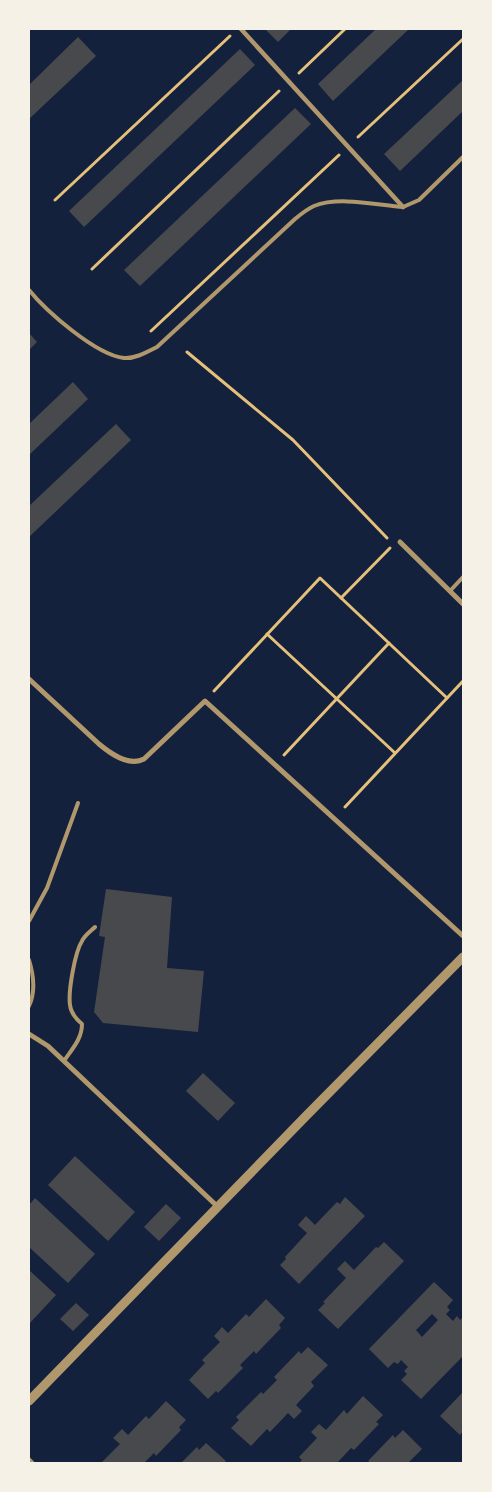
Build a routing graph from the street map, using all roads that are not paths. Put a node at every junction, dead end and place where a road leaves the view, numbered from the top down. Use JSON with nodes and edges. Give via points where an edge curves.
{"nodes":[{"id":1,"x":241,"y":29,"type":"edge"},
{"id":2,"x":463,"y":158,"type":"edge"},
{"id":3,"x":403,"y":207,"type":"junction"},
{"id":4,"x":29,"y":290,"type":"edge"},
{"id":5,"x":400,"y":542,"type":"dead end"},
{"id":6,"x":463,"y":577,"type":"edge"},
{"id":7,"x":450,"y":591,"type":"junction"},
{"id":8,"x":463,"y":604,"type":"edge"},
{"id":9,"x":29,"y":679,"type":"edge"},
{"id":10,"x":78,"y":803,"type":"dead end"},
{"id":11,"x":29,"y":921,"type":"edge"},
{"id":12,"x":95,"y":927,"type":"dead end"},
{"id":13,"x":463,"y":936,"type":"edge"},
{"id":14,"x":463,"y":957,"type":"edge"},
{"id":15,"x":29,"y":960,"type":"edge"},
{"id":16,"x":29,"y":1006,"type":"edge"},
{"id":17,"x":29,"y":1034,"type":"edge"},
{"id":18,"x":64,"y":1061,"type":"junction"},
{"id":19,"x":218,"y":1207,"type":"junction"},
{"id":20,"x":29,"y":1401,"type":"edge"},
{"id":21,"x":29,"y":1460,"type":"edge"},
{"id":22,"x":32,"y":1463,"type":"edge"}],
"edges":[{"from":1,"to":3,"type":"street"},
{"from":2,"to":3,"type":"lane","via":[[419,200]]},
{"from":3,"to":4,"type":"lane","via":[[336,201],[313,207],[295,219],[157,347],[141,355],[123,358],[80,338]]},
{"from":5,"to":7,"type":"street"},
{"from":6,"to":7,"type":"lane"},
{"from":7,"to":8,"type":"street"},
{"from":9,"to":13,"type":"street","via":[[99,744],[133,762],[149,755],[205,701]]},
{"from":10,"to":11,"type":"lane","via":[[47,888]]},
{"from":12,"to":18,"type":"lane","via":[[83,939],[76,953],[70,1006],[82,1024],[82,1032]]},
{"from":14,"to":19,"type":"street"},
{"from":15,"to":16,"type":"lane","via":[[34,974],[33,997]]},
{"from":17,"to":18,"type":"street"},
{"from":18,"to":19,"type":"street"},
{"from":19,"to":20,"type":"street"},
{"from":21,"to":22,"type":"street"}]}
